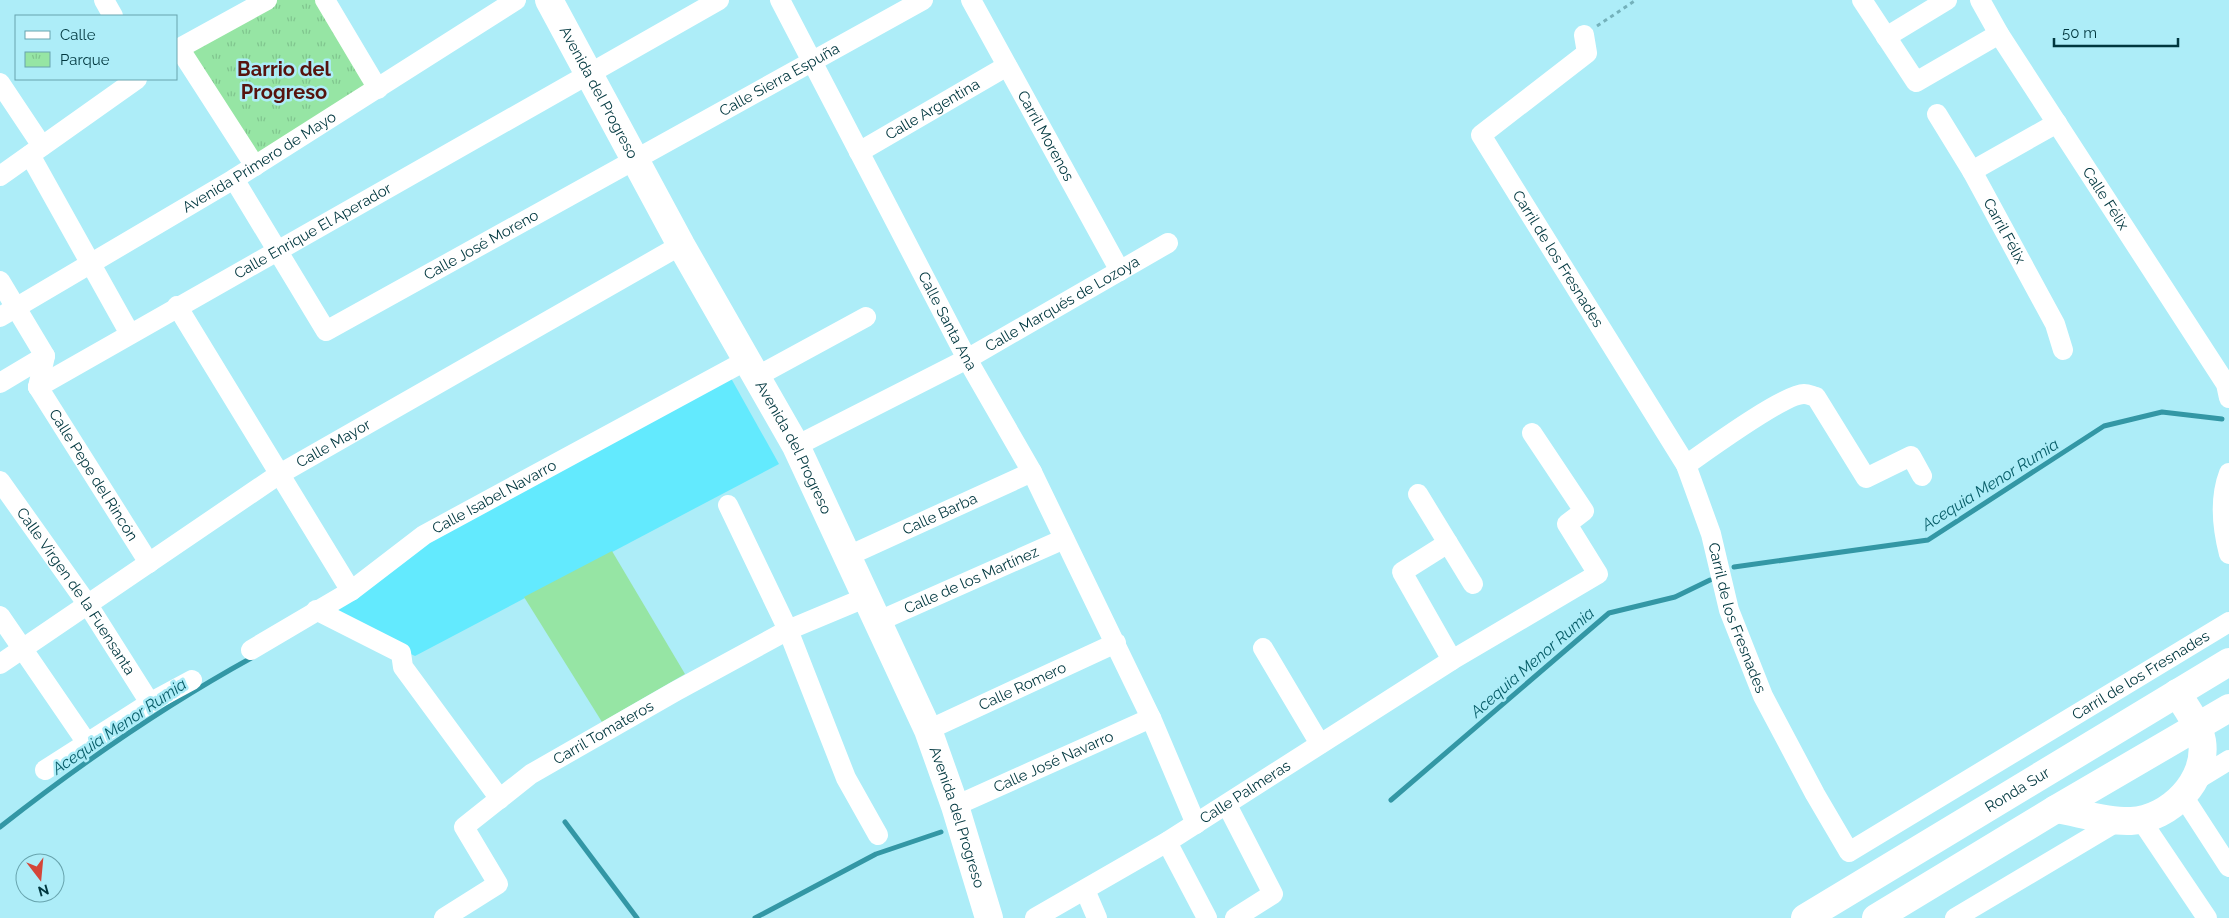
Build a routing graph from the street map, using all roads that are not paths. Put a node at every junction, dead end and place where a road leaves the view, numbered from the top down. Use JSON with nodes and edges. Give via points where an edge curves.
{"nodes":[{"id":1,"x":267,"y":0,"type":"edge"},
{"id":2,"x":325,"y":0,"type":"edge"},
{"id":3,"x":516,"y":0,"type":"edge"},
{"id":4,"x":549,"y":0,"type":"edge"},
{"id":5,"x":719,"y":0,"type":"edge"},
{"id":6,"x":780,"y":0,"type":"edge"},
{"id":7,"x":923,"y":0,"type":"edge"},
{"id":8,"x":971,"y":0,"type":"edge"},
{"id":9,"x":1862,"y":0,"type":"edge"},
{"id":10,"x":1947,"y":0,"type":"edge"},
{"id":11,"x":1980,"y":0,"type":"edge"},
{"id":12,"x":1999,"y":34,"type":"junction"},
{"id":13,"x":1584,"y":35,"type":"road end"},
{"id":14,"x":1886,"y":37,"type":"junction"},
{"id":15,"x":178,"y":49,"type":"edge"},
{"id":16,"x":810,"y":58,"type":"junction"},
{"id":17,"x":1007,"y":66,"type":"junction"},
{"id":18,"x":589,"y":75,"type":"junction"},
{"id":19,"x":135,"y":80,"type":"edge"},
{"id":20,"x":0,"y":83,"type":"edge"},
{"id":21,"x":378,"y":89,"type":"junction"},
{"id":22,"x":1937,"y":114,"type":"dead end"},
{"id":23,"x":2057,"y":123,"type":"junction"},
{"id":24,"x":36,"y":151,"type":"junction"},
{"id":25,"x":859,"y":152,"type":"junction"},
{"id":26,"x":636,"y":160,"type":"junction"},
{"id":27,"x":255,"y":166,"type":"junction"},
{"id":28,"x":1972,"y":171,"type":"junction"},
{"id":29,"x":0,"y":176,"type":"edge"},
{"id":30,"x":234,"y":178,"type":"junction"},
{"id":31,"x":1168,"y":243,"type":"dead end"},
{"id":32,"x":681,"y":245,"type":"junction"},
{"id":33,"x":277,"y":251,"type":"junction"},
{"id":34,"x":92,"y":263,"type":"junction"},
{"id":35,"x":1120,"y":271,"type":"junction"},
{"id":36,"x":0,"y":281,"type":"edge"},
{"id":37,"x":177,"y":306,"type":"junction"},
{"id":38,"x":8,"y":312,"type":"edge"},
{"id":39,"x":866,"y":317,"type":"dead end"},
{"id":40,"x":130,"y":334,"type":"junction"},
{"id":41,"x":2063,"y":350,"type":"dead end"},
{"id":42,"x":45,"y":356,"type":"junction"},
{"id":43,"x":966,"y":359,"type":"junction"},
{"id":44,"x":752,"y":368,"type":"junction"},
{"id":45,"x":0,"y":383,"type":"edge"},
{"id":46,"x":38,"y":387,"type":"junction"},
{"id":47,"x":2228,"y":389,"type":"edge"},
{"id":48,"x":1532,"y":433,"type":"dead end"},
{"id":49,"x":796,"y":446,"type":"junction"},
{"id":50,"x":1686,"y":465,"type":"junction"},
{"id":51,"x":1032,"y":472,"type":"junction"},
{"id":52,"x":2229,"y":473,"type":"edge"},
{"id":53,"x":278,"y":474,"type":"junction"},
{"id":54,"x":1922,"y":476,"type":"dead end"},
{"id":55,"x":0,"y":481,"type":"edge"},
{"id":56,"x":1418,"y":494,"type":"dead end"},
{"id":57,"x":728,"y":506,"type":"dead end"},
{"id":58,"x":1064,"y":539,"type":"junction"},
{"id":59,"x":1448,"y":543,"type":"junction"},
{"id":60,"x":2229,"y":554,"type":"edge"},
{"id":61,"x":848,"y":556,"type":"junction"},
{"id":62,"x":149,"y":563,"type":"junction"},
{"id":63,"x":1473,"y":584,"type":"dead end"},
{"id":64,"x":351,"y":591,"type":"junction"},
{"id":65,"x":868,"y":597,"type":"junction"},
{"id":66,"x":88,"y":605,"type":"junction"},
{"id":67,"x":316,"y":610,"type":"junction"},
{"id":68,"x":0,"y":616,"type":"edge"},
{"id":69,"x":879,"y":621,"type":"junction"},
{"id":70,"x":2229,"y":622,"type":"edge"},
{"id":71,"x":788,"y":630,"type":"junction"},
{"id":72,"x":1116,"y":643,"type":"junction"},
{"id":73,"x":22,"y":648,"type":"junction"},
{"id":74,"x":1263,"y":648,"type":"dead end"},
{"id":75,"x":250,"y":650,"type":"dead end"},
{"id":76,"x":1452,"y":660,"type":"junction"},
{"id":77,"x":2229,"y":662,"type":"edge"},
{"id":78,"x":0,"y":664,"type":"edge"},
{"id":79,"x":192,"y":680,"type":"dead end"},
{"id":80,"x":2177,"y":693,"type":"junction"},
{"id":81,"x":150,"y":703,"type":"junction"},
{"id":82,"x":2229,"y":708,"type":"edge"},
{"id":83,"x":1151,"y":718,"type":"junction"},
{"id":84,"x":2197,"y":727,"type":"junction"},
{"id":85,"x":928,"y":730,"type":"junction"},
{"id":86,"x":87,"y":743,"type":"junction"},
{"id":87,"x":1320,"y":744,"type":"junction"},
{"id":88,"x":2229,"y":760,"type":"edge"},
{"id":89,"x":45,"y":770,"type":"dead end"},
{"id":90,"x":2188,"y":789,"type":"junction"},
{"id":91,"x":500,"y":799,"type":"junction"},
{"id":92,"x":1227,"y":805,"type":"junction"},
{"id":93,"x":955,"y":806,"type":"junction"},
{"id":94,"x":2056,"y":809,"type":"junction"},
{"id":95,"x":2130,"y":820,"type":"junction"},
{"id":96,"x":1196,"y":824,"type":"junction"},
{"id":97,"x":878,"y":835,"type":"dead end"},
{"id":98,"x":1167,"y":842,"type":"junction"},
{"id":99,"x":2229,"y":867,"type":"edge"},
{"id":100,"x":1085,"y":890,"type":"junction"},
{"id":101,"x":444,"y":918,"type":"edge"},
{"id":102,"x":989,"y":918,"type":"edge"},
{"id":103,"x":1035,"y":918,"type":"edge"},
{"id":104,"x":1097,"y":918,"type":"edge"},
{"id":105,"x":1207,"y":918,"type":"edge"},
{"id":106,"x":1235,"y":918,"type":"edge"},
{"id":107,"x":1805,"y":918,"type":"edge"},
{"id":108,"x":1876,"y":918,"type":"edge"},
{"id":109,"x":1955,"y":918,"type":"edge"},
{"id":110,"x":2206,"y":918,"type":"edge"}],
"edges":[{"from":1,"to":15,"type":"street"},
{"from":2,"to":21,"type":"street"},
{"from":3,"to":21,"type":"street","name":"Avenida Primero de Mayo"},
{"from":4,"to":18,"type":"main road","name":"Avenida del Progreso"},
{"from":5,"to":18,"type":"street","name":"Calle Enrique El Aperador"},
{"from":6,"to":16,"type":"street","name":"Calle Santa Ana"},
{"from":7,"to":16,"type":"street","name":"Calle Sierra Espuña"},
{"from":8,"to":17,"type":"street","name":"Carril Morenos"},
{"from":9,"to":14,"type":"street"},
{"from":10,"to":14,"type":"street"},
{"from":11,"to":12,"type":"street","name":"Calle Félix"},
{"from":12,"to":14,"type":"street","via":[[1916,82]]},
{"from":12,"to":23,"type":"street","name":"Calle Félix"},
{"from":13,"to":50,"type":"street","name":"Carril de los Fresnades","via":[[1588,53],[1481,136]]},
{"from":15,"to":27,"type":"street"},
{"from":16,"to":25,"type":"street","name":"Calle Santa Ana"},
{"from":16,"to":26,"type":"street","name":"Calle Sierra Espuña"},
{"from":17,"to":25,"type":"street","name":"Calle Argentina"},
{"from":17,"to":35,"type":"street","name":"Carril Morenos"},
{"from":18,"to":26,"type":"main road","name":"Avenida del Progreso"},
{"from":18,"to":33,"type":"street","name":"Calle Enrique El Aperador"},
{"from":19,"to":24,"type":"street"},
{"from":20,"to":24,"type":"street"},
{"from":21,"to":27,"type":"street","name":"Avenida Primero de Mayo"},
{"from":22,"to":28,"type":"street","name":"Carril Félix"},
{"from":23,"to":28,"type":"street"},
{"from":23,"to":47,"type":"street","name":"Calle Félix"},
{"from":24,"to":29,"type":"street"},
{"from":24,"to":34,"type":"street"},
{"from":25,"to":43,"type":"street","name":"Calle Santa Ana"},
{"from":26,"to":32,"type":"main road","name":"Avenida del Progreso"},
{"from":26,"to":33,"type":"street","name":"Calle José Moreno","via":[[326,331]]},
{"from":27,"to":30,"type":"street","name":"Avenida Primero de Mayo"},
{"from":28,"to":41,"type":"street","name":"Carril Félix","via":[[2055,324]]},
{"from":30,"to":33,"type":"street"},
{"from":30,"to":34,"type":"street","name":"Avenida Primero de Mayo"},
{"from":31,"to":35,"type":"street","name":"Calle Marqués de Lozoya"},
{"from":32,"to":44,"type":"main road","name":"Avenida del Progreso"},
{"from":32,"to":53,"type":"street","name":"Calle Mayor"},
{"from":33,"to":37,"type":"street","name":"Calle Enrique El Aperador"},
{"from":34,"to":38,"type":"street","name":"Avenida Primero de Mayo"},
{"from":34,"to":40,"type":"street"},
{"from":35,"to":43,"type":"street","name":"Calle Marqués de Lozoya"},
{"from":36,"to":38,"type":"street"},
{"from":37,"to":40,"type":"street","name":"Calle Enrique El Aperador"},
{"from":37,"to":53,"type":"street"},
{"from":38,"to":42,"type":"street"},
{"from":39,"to":44,"type":"street","name":"Calle Isabel Navarro"},
{"from":40,"to":46,"type":"street","name":"Calle Enrique El Aperador"},
{"from":42,"to":45,"type":"street"},
{"from":42,"to":46,"type":"street"},
{"from":43,"to":49,"type":"street","name":"Calle Marqués de Lozoya"},
{"from":43,"to":51,"type":"street","name":"Calle Santa Ana"},
{"from":44,"to":49,"type":"main road","name":"Avenida del Progreso"},
{"from":44,"to":64,"type":"street","name":"Calle Isabel Navarro","via":[[424,535]]},
{"from":46,"to":62,"type":"street","name":"Calle Pepe del Rincón"},
{"from":48,"to":76,"type":"street","name":"Calle Palmeras","via":[[1584,511],[1567,524],[1598,574]]},
{"from":49,"to":61,"type":"main road","name":"Avenida del Progreso"},
{"from":50,"to":54,"type":"street","via":[[1784,401],[1803,394],[1816,397],[1866,478],[1911,456]]},
{"from":50,"to":70,"type":"street","name":"Carril de los Fresnades","via":[[1711,534],[1729,610],[1764,696],[1849,852]]},
{"from":51,"to":58,"type":"street","name":"Calle Santa Ana"},
{"from":51,"to":61,"type":"street","name":"Calle Barba"},
{"from":52,"to":60,"type":"street","via":[[2223,488],[2222,509]]},
{"from":53,"to":62,"type":"street","name":"Calle Mayor"},
{"from":53,"to":64,"type":"street"},
{"from":55,"to":66,"type":"street","name":"Calle Virgen de la Fuensanta"},
{"from":56,"to":59,"type":"street"},
{"from":57,"to":71,"type":"street"},
{"from":58,"to":69,"type":"street","name":"Calle de los Martínez"},
{"from":58,"to":72,"type":"street","name":"Calle Santa Ana"},
{"from":59,"to":63,"type":"street"},
{"from":59,"to":76,"type":"street","via":[[1402,572]]},
{"from":61,"to":65,"type":"main road","name":"Avenida del Progreso"},
{"from":62,"to":66,"type":"street","name":"Calle Mayor"},
{"from":64,"to":67,"type":"street","name":"Calle Isabel Navarro"},
{"from":65,"to":69,"type":"main road","name":"Avenida del Progreso"},
{"from":65,"to":71,"type":"street","name":"Carril Tomateros"},
{"from":66,"to":73,"type":"street","name":"Calle Mayor"},
{"from":66,"to":81,"type":"street","name":"Calle Virgen de la Fuensanta"},
{"from":67,"to":75,"type":"street","name":"Calle Isabel Navarro"},
{"from":67,"to":91,"type":"street","via":[[401,653],[403,667]]},
{"from":68,"to":73,"type":"street"},
{"from":69,"to":85,"type":"main road","name":"Avenida del Progreso"},
{"from":71,"to":91,"type":"street","name":"Carril Tomateros","via":[[531,774]]},
{"from":71,"to":97,"type":"street","via":[[846,778]]},
{"from":72,"to":83,"type":"street","name":"Calle Santa Ana"},
{"from":72,"to":85,"type":"street","name":"Calle Romero"},
{"from":73,"to":78,"type":"street","name":"Calle Mayor"},
{"from":73,"to":86,"type":"street"},
{"from":74,"to":87,"type":"street"},
{"from":76,"to":87,"type":"street","name":"Calle Palmeras"},
{"from":77,"to":80,"type":"main road","name":"Ronda Sur"},
{"from":79,"to":81,"type":"street"},
{"from":80,"to":84,"type":"main road"},
{"from":80,"to":107,"type":"main road","name":"Ronda Sur"},
{"from":81,"to":86,"type":"street"},
{"from":82,"to":84,"type":"main road"},
{"from":83,"to":93,"type":"street","name":"Calle José Navarro"},
{"from":83,"to":96,"type":"street","name":"Calle Santa Ana"},
{"from":84,"to":90,"type":"main road","via":[[2203,753]]},
{"from":84,"to":94,"type":"main road"},
{"from":85,"to":93,"type":"main road","name":"Avenida del Progreso"},
{"from":86,"to":89,"type":"street"},
{"from":87,"to":92,"type":"street","name":"Calle Palmeras"},
{"from":88,"to":90,"type":"street"},
{"from":90,"to":95,"type":"main road","via":[[2163,812]]},
{"from":90,"to":99,"type":"street"},
{"from":91,"to":101,"type":"street","name":"Carril Tomateros","via":[[464,827],[498,884]]},
{"from":92,"to":96,"type":"street","name":"Calle Palmeras"},
{"from":92,"to":106,"type":"street","via":[[1273,894]]},
{"from":93,"to":102,"type":"main road","name":"Avenida del Progreso"},
{"from":94,"to":95,"type":"main road"},
{"from":94,"to":108,"type":"main road"},
{"from":95,"to":109,"type":"street"},
{"from":95,"to":110,"type":"street"},
{"from":96,"to":98,"type":"street","name":"Calle Palmeras"},
{"from":98,"to":100,"type":"street","name":"Calle Palmeras"},
{"from":98,"to":105,"type":"street"},
{"from":100,"to":103,"type":"street","name":"Calle Palmeras"},
{"from":100,"to":104,"type":"street"}]}
